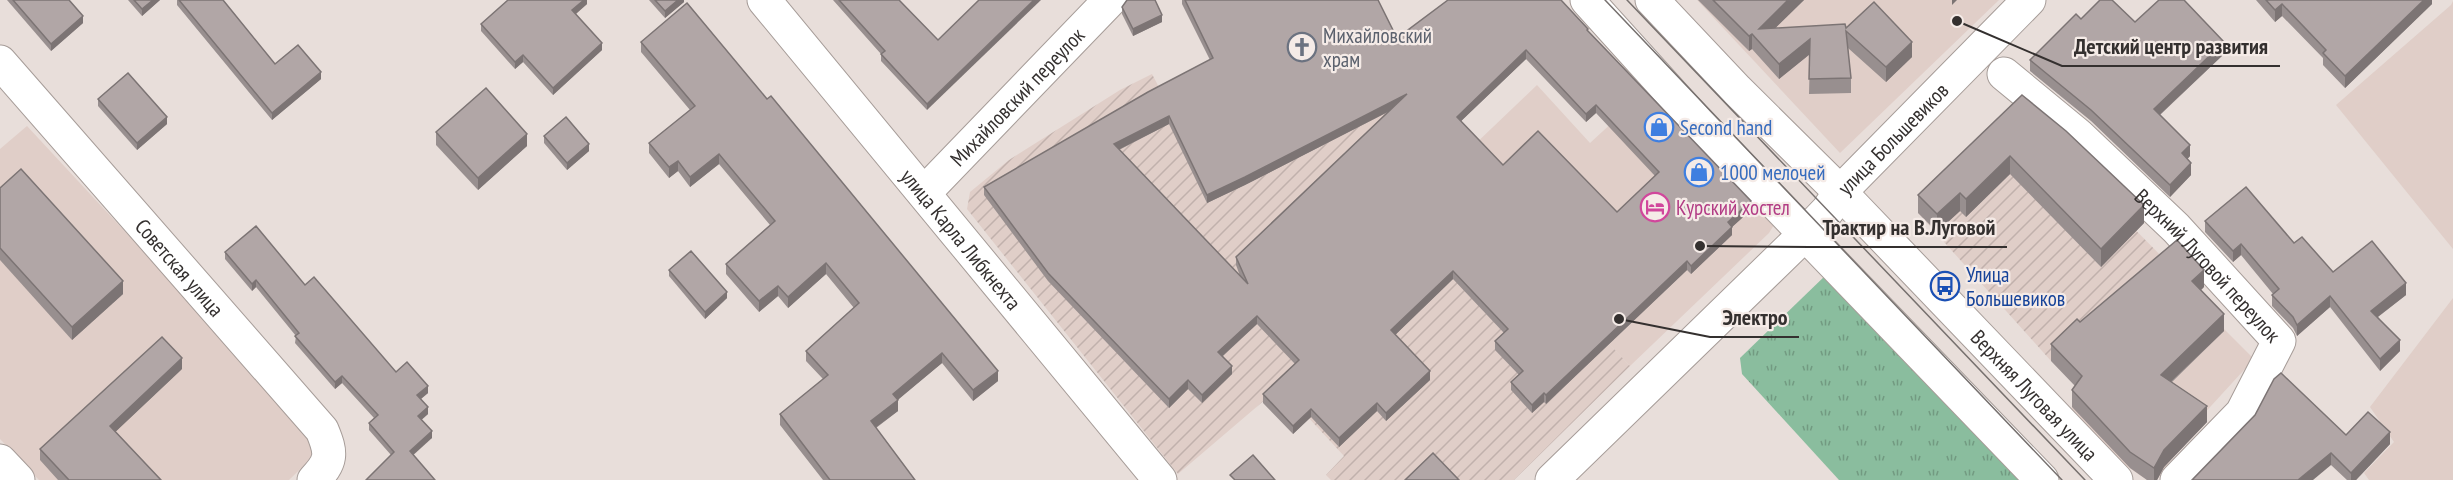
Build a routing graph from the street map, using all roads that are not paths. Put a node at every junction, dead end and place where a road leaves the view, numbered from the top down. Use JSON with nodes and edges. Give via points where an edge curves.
{"nodes":[{"id":1,"x":764,"y":0,"type":"edge"},
{"id":2,"x":1110,"y":0,"type":"edge"},
{"id":3,"x":1587,"y":0,"type":"edge"},
{"id":4,"x":1652,"y":0,"type":"edge"},
{"id":5,"x":2029,"y":0,"type":"edge"},
{"id":6,"x":0,"y":62,"type":"edge"},
{"id":7,"x":2004,"y":74,"type":"dead end"},
{"id":8,"x":1840,"y":192,"type":"junction"},
{"id":9,"x":924,"y":193,"type":"junction"},
{"id":10,"x":1805,"y":234,"type":"junction"},
{"id":11,"x":0,"y":461,"type":"edge"},
{"id":12,"x":18,"y":480,"type":"edge"},
{"id":13,"x":314,"y":480,"type":"edge"},
{"id":14,"x":1160,"y":480,"type":"edge"},
{"id":15,"x":1552,"y":480,"type":"edge"},
{"id":16,"x":2042,"y":480,"type":"edge"},
{"id":17,"x":2116,"y":480,"type":"edge"},
{"id":18,"x":2177,"y":480,"type":"edge"}],
"edges":[{"from":1,"to":9,"type":"street","name":"улица Карла Либкнехта"},
{"from":2,"to":9,"type":"street","name":"Михайловский переулок"},
{"from":3,"to":10,"type":"street"},
{"from":4,"to":8,"type":"street","name":"Верхняя Луговая улица"},
{"from":5,"to":8,"type":"street","name":"улица Большевиков"},
{"from":6,"to":13,"type":"street","name":"Советская улица","via":[[322,430],[330,450],[324,469]]},
{"from":7,"to":18,"type":"street","name":"Верхний Луговой переулок","via":[[2078,135],[2176,228],[2279,341],[2242,413]]},
{"from":8,"to":10,"type":"street","name":"улица Большевиков"},
{"from":8,"to":17,"type":"street","name":"Верхняя Луговая улица"},
{"from":9,"to":14,"type":"street","name":"улица Карла Либкнехта"},
{"from":10,"to":15,"type":"street","name":"улица Большевиков"},
{"from":10,"to":16,"type":"street"},
{"from":11,"to":12,"type":"street"}]}
